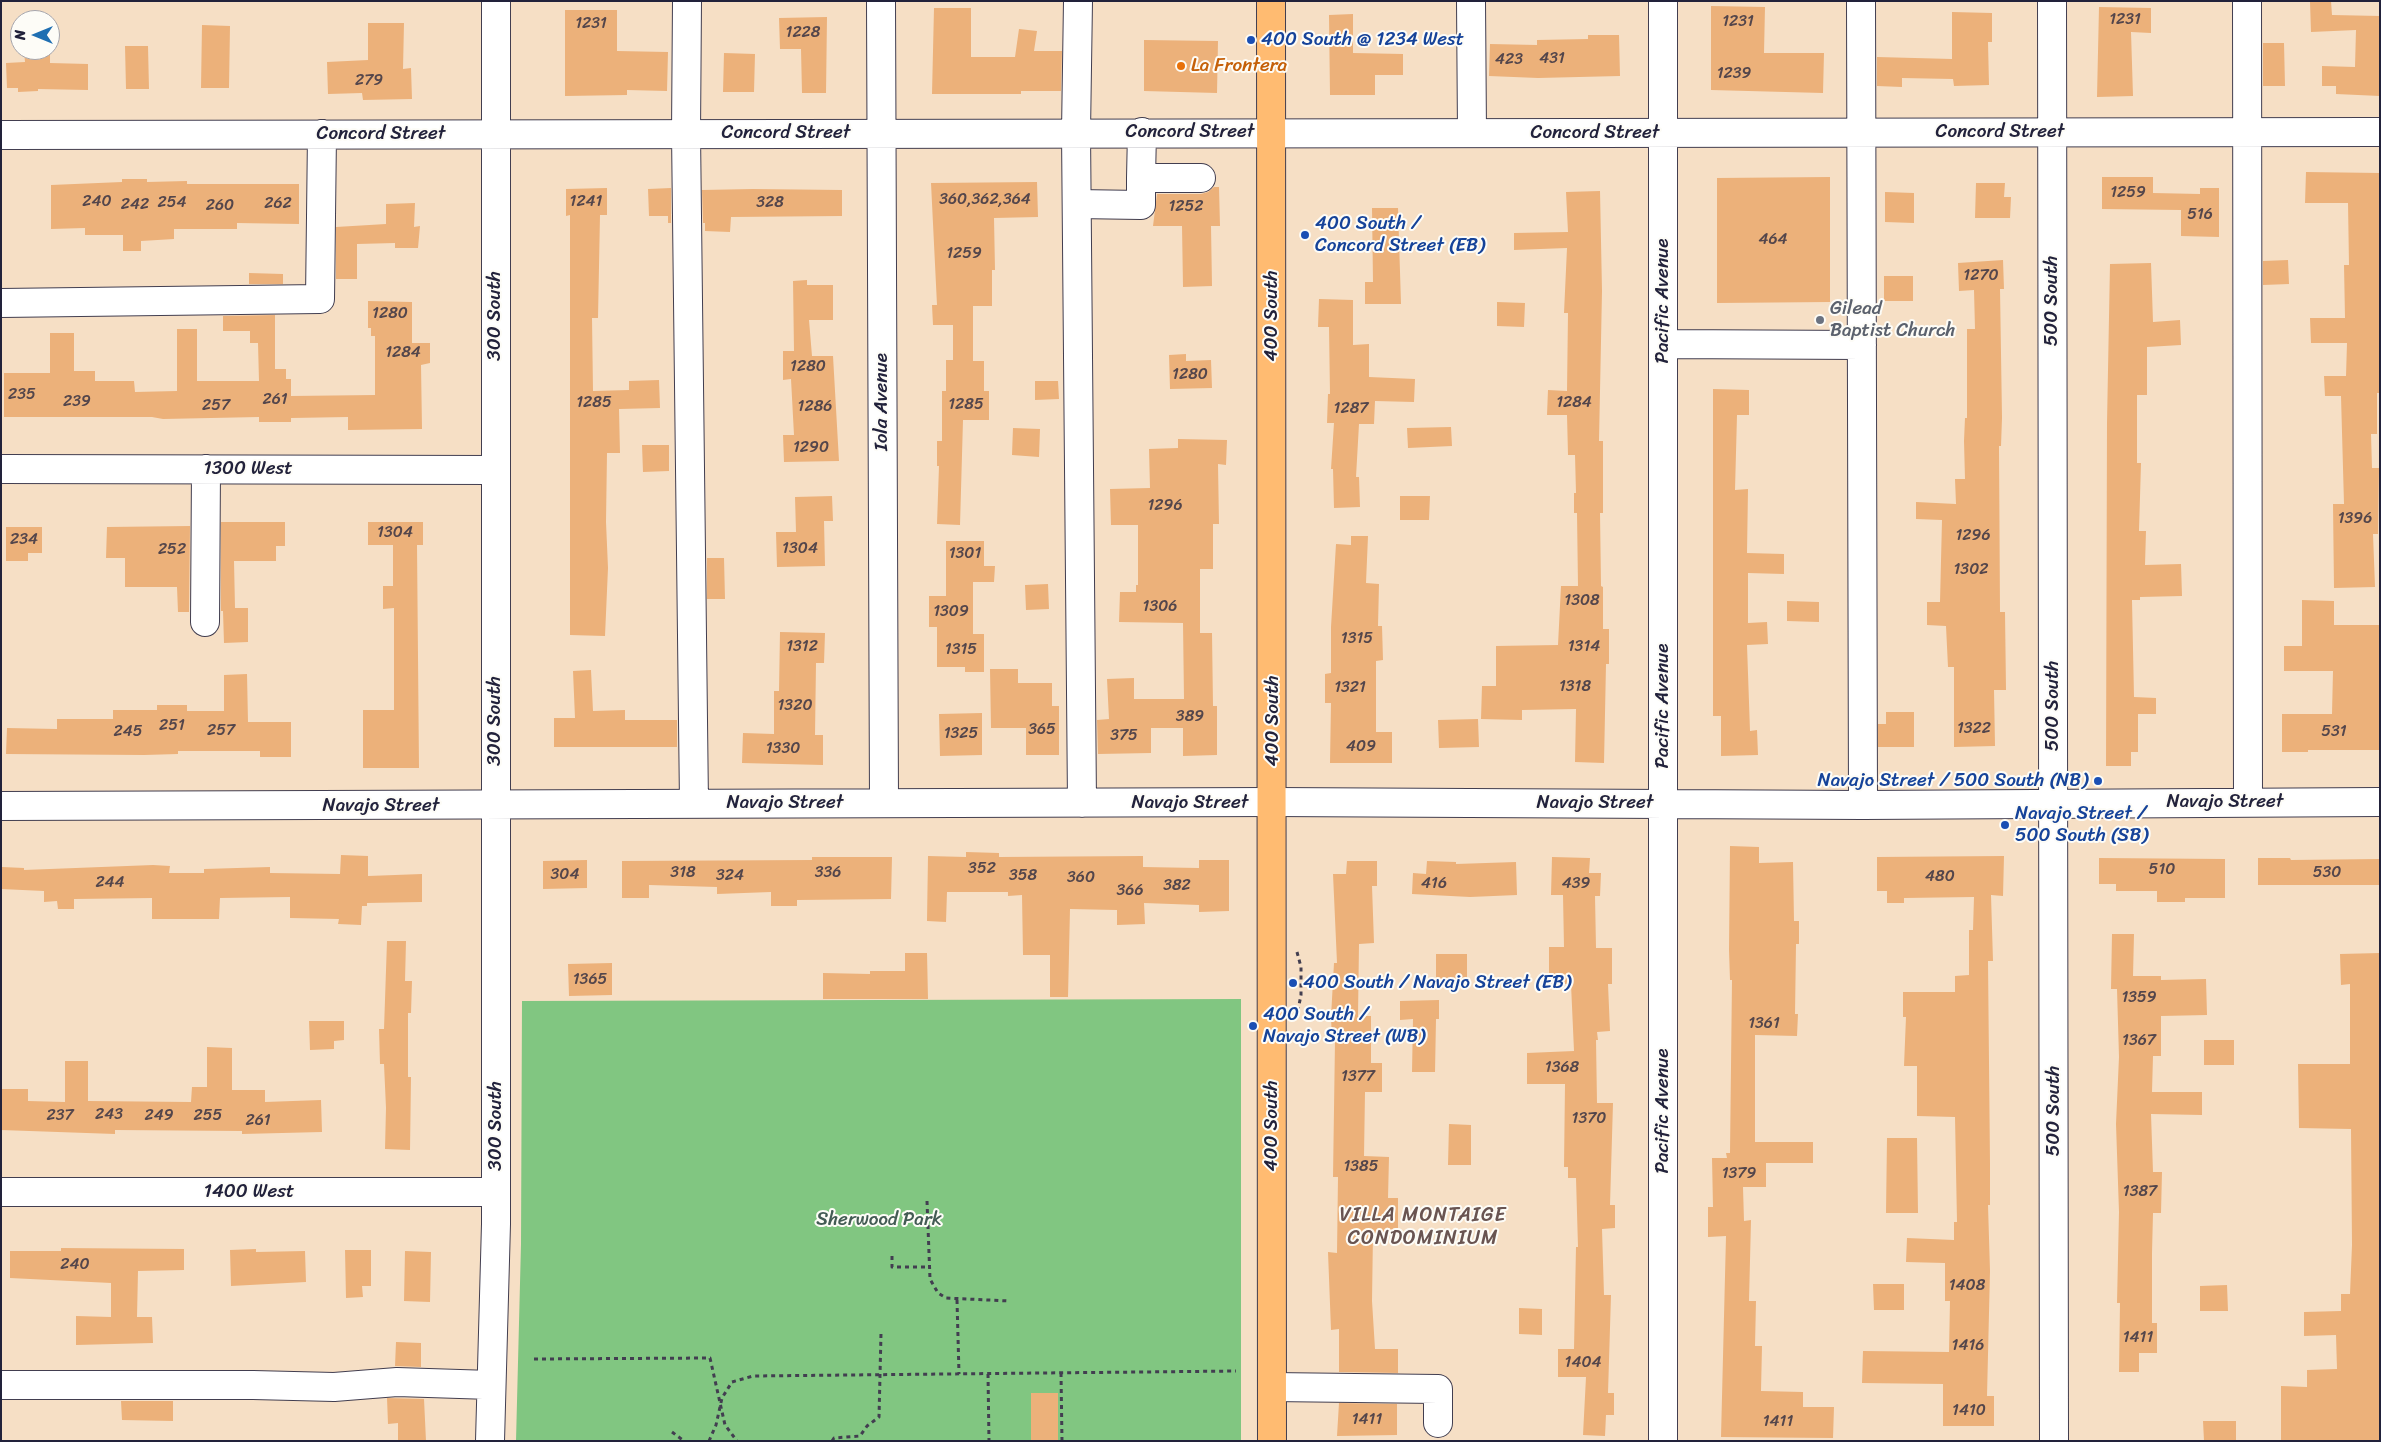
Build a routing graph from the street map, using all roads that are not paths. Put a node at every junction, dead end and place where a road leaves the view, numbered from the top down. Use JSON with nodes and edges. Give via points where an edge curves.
{"nodes":[{"id":1,"x":496,"y":1,"type":"edge"},
{"id":2,"x":687,"y":1,"type":"edge"},
{"id":3,"x":881,"y":1,"type":"edge"},
{"id":4,"x":1078,"y":1,"type":"edge"},
{"id":5,"x":1271,"y":1,"type":"edge"},
{"id":6,"x":1471,"y":1,"type":"edge"},
{"id":7,"x":1662,"y":1,"type":"edge"},
{"id":8,"x":1861,"y":1,"type":"edge"},
{"id":9,"x":2052,"y":1,"type":"edge"},
{"id":10,"x":2247,"y":1,"type":"edge"},
{"id":11,"x":882,"y":132,"type":"junction"},
{"id":12,"x":1076,"y":132,"type":"junction"},
{"id":13,"x":1142,"y":132,"type":"junction"},
{"id":14,"x":1663,"y":132,"type":"junction"},
{"id":15,"x":1862,"y":132,"type":"junction"},
{"id":16,"x":2052,"y":132,"type":"junction"},
{"id":17,"x":2248,"y":132,"type":"junction"},
{"id":18,"x":2380,"y":132,"type":"edge"},
{"id":19,"x":495,"y":133,"type":"junction"},
{"id":20,"x":686,"y":133,"type":"junction"},
{"id":21,"x":1271,"y":133,"type":"junction"},
{"id":22,"x":1472,"y":133,"type":"junction"},
{"id":23,"x":322,"y":134,"type":"junction"},
{"id":24,"x":1,"y":135,"type":"edge"},
{"id":25,"x":1142,"y":178,"type":"junction"},
{"id":26,"x":1201,"y":178,"type":"dead end"},
{"id":27,"x":1077,"y":204,"type":"junction"},
{"id":28,"x":1,"y":303,"type":"edge"},
{"id":29,"x":1663,"y":344,"type":"junction"},
{"id":30,"x":1862,"y":345,"type":"junction"},
{"id":31,"x":1,"y":469,"type":"edge"},
{"id":32,"x":206,"y":469,"type":"junction"},
{"id":33,"x":495,"y":470,"type":"junction"},
{"id":34,"x":204,"y":622,"type":"dead end"},
{"id":35,"x":1273,"y":802,"type":"junction"},
{"id":36,"x":2248,"y":802,"type":"junction"},
{"id":37,"x":2380,"y":802,"type":"edge"},
{"id":38,"x":884,"y":803,"type":"junction"},
{"id":39,"x":1082,"y":803,"type":"junction"},
{"id":40,"x":1663,"y":803,"type":"junction"},
{"id":41,"x":694,"y":804,"type":"junction"},
{"id":42,"x":2053,"y":804,"type":"junction"},
{"id":43,"x":495,"y":805,"type":"junction"},
{"id":44,"x":1863,"y":805,"type":"junction"},
{"id":45,"x":1,"y":806,"type":"edge"},
{"id":46,"x":1,"y":1192,"type":"edge"},
{"id":47,"x":496,"y":1192,"type":"junction"},
{"id":48,"x":1,"y":1385,"type":"edge"},
{"id":49,"x":491,"y":1385,"type":"junction"},
{"id":50,"x":1272,"y":1387,"type":"junction"},
{"id":51,"x":1438,"y":1424,"type":"dead end"},
{"id":52,"x":490,"y":1441,"type":"edge"},
{"id":53,"x":1272,"y":1441,"type":"edge"},
{"id":54,"x":1663,"y":1441,"type":"edge"},
{"id":55,"x":2054,"y":1441,"type":"edge"}],
"edges":[{"from":1,"to":19,"type":"street","name":"300 South"},
{"from":2,"to":20,"type":"street"},
{"from":3,"to":11,"type":"street","name":"Iola Avenue"},
{"from":4,"to":12,"type":"street"},
{"from":5,"to":21,"type":"main road","name":"400 South"},
{"from":6,"to":22,"type":"street"},
{"from":7,"to":14,"type":"street","name":"Pacific Avenue"},
{"from":8,"to":15,"type":"street"},
{"from":9,"to":16,"type":"street","name":"500 South"},
{"from":10,"to":17,"type":"street"},
{"from":11,"to":12,"type":"street","name":"Concord Street"},
{"from":11,"to":20,"type":"street","name":"Concord Street"},
{"from":11,"to":38,"type":"street","name":"Iola Avenue"},
{"from":12,"to":13,"type":"street","name":"Concord Street"},
{"from":12,"to":27,"type":"street"},
{"from":13,"to":21,"type":"street","name":"Concord Street"},
{"from":13,"to":25,"type":"street"},
{"from":14,"to":15,"type":"street","name":"Concord Street"},
{"from":14,"to":22,"type":"street","name":"Concord Street"},
{"from":14,"to":29,"type":"street","name":"Pacific Avenue"},
{"from":15,"to":16,"type":"street","name":"Concord Street"},
{"from":15,"to":30,"type":"street"},
{"from":16,"to":17,"type":"street","name":"Concord Street"},
{"from":16,"to":42,"type":"street","name":"500 South"},
{"from":17,"to":18,"type":"street","name":"Concord Street"},
{"from":17,"to":36,"type":"street"},
{"from":19,"to":20,"type":"street","name":"Concord Street"},
{"from":19,"to":23,"type":"street","name":"Concord Street"},
{"from":19,"to":33,"type":"street","name":"300 South"},
{"from":20,"to":41,"type":"street"},
{"from":21,"to":22,"type":"street","name":"Concord Street"},
{"from":21,"to":35,"type":"main road","name":"400 South"},
{"from":23,"to":24,"type":"street","name":"Concord Street"},
{"from":23,"to":28,"type":"street","via":[[320,299]]},
{"from":25,"to":26,"type":"street"},
{"from":25,"to":27,"type":"street","via":[[1141,205]]},
{"from":27,"to":39,"type":"street"},
{"from":29,"to":30,"type":"street"},
{"from":29,"to":40,"type":"street","name":"Pacific Avenue"},
{"from":30,"to":44,"type":"street"},
{"from":31,"to":32,"type":"street","name":"1300 West"},
{"from":32,"to":33,"type":"street","name":"1300 West"},
{"from":32,"to":34,"type":"street"},
{"from":33,"to":43,"type":"street","name":"300 South"},
{"from":35,"to":39,"type":"street","name":"Navajo Street"},
{"from":35,"to":40,"type":"street","name":"Navajo Street"},
{"from":35,"to":50,"type":"main road","name":"400 South"},
{"from":36,"to":37,"type":"street","name":"Navajo Street"},
{"from":36,"to":42,"type":"street","name":"Navajo Street"},
{"from":38,"to":39,"type":"street","name":"Navajo Street"},
{"from":38,"to":41,"type":"street","name":"Navajo Street"},
{"from":40,"to":44,"type":"street","name":"Navajo Street"},
{"from":40,"to":54,"type":"street","name":"Pacific Avenue"},
{"from":41,"to":43,"type":"street","name":"Navajo Street"},
{"from":42,"to":44,"type":"street","name":"Navajo Street"},
{"from":42,"to":55,"type":"street","name":"500 South"},
{"from":43,"to":45,"type":"street","name":"Navajo Street"},
{"from":43,"to":47,"type":"street","name":"300 South"},
{"from":46,"to":47,"type":"street","name":"1400 West"},
{"from":47,"to":49,"type":"street","name":"300 South"},
{"from":48,"to":49,"type":"street","via":[[334,1387],[397,1382]]},
{"from":49,"to":52,"type":"street","name":"300 South"},
{"from":50,"to":51,"type":"street","via":[[1438,1390]]},
{"from":50,"to":53,"type":"main road","name":"400 South"}]}
